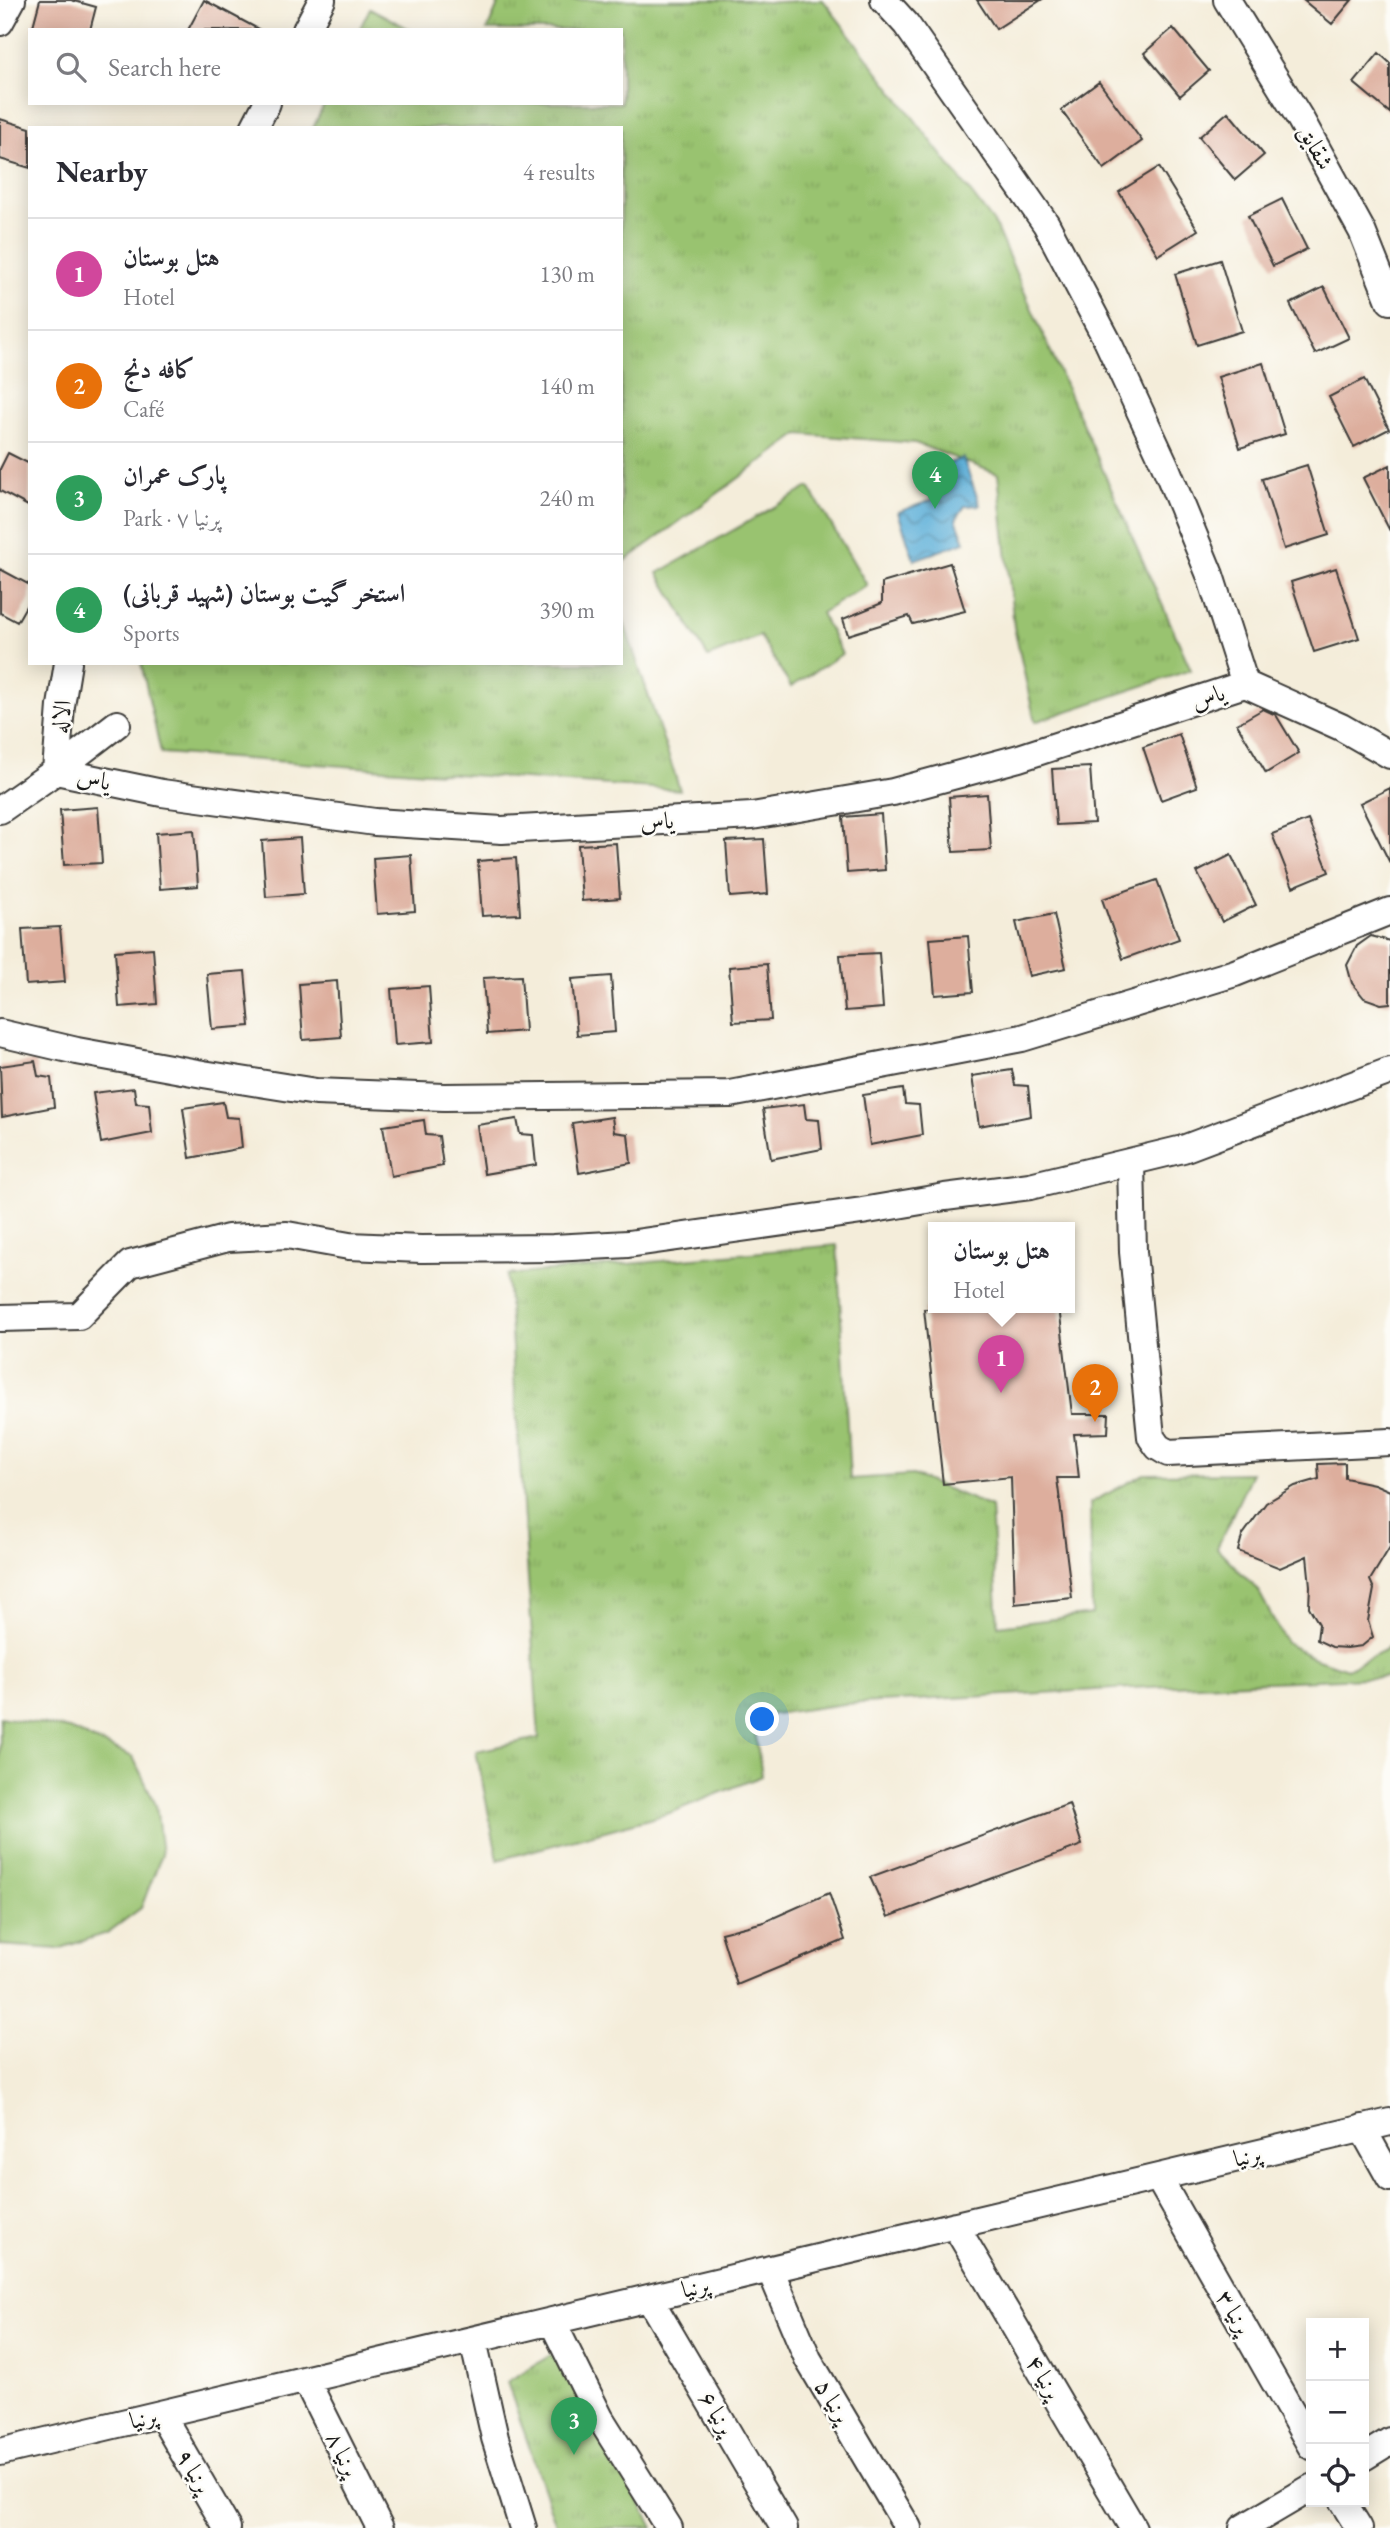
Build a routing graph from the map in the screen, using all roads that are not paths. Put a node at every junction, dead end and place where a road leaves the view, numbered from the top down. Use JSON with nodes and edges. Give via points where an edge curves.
{"nodes":[{"id":1,"x":12,"y":0,"type":"edge"},
{"id":2,"x":322,"y":0,"type":"edge"},
{"id":3,"x":884,"y":0,"type":"edge"},
{"id":4,"x":1227,"y":0,"type":"edge"},
{"id":5,"x":0,"y":22,"type":"edge"},
{"id":6,"x":307,"y":28,"type":"edge"},
{"id":7,"x":266,"y":105,"type":"edge"},
{"id":8,"x":255,"y":126,"type":"edge"},
{"id":9,"x":1390,"y":301,"type":"edge"},
{"id":10,"x":68,"y":665,"type":"edge"},
{"id":11,"x":1245,"y":684,"type":"junction"},
{"id":12,"x":117,"y":724,"type":"dead end"},
{"id":13,"x":1390,"y":755,"type":"edge"},
{"id":14,"x":56,"y":771,"type":"junction"},
{"id":15,"x":0,"y":810,"type":"edge"},
{"id":16,"x":1390,"y":911,"type":"edge"},
{"id":17,"x":0,"y":1033,"type":"edge"},
{"id":18,"x":1390,"y":1071,"type":"edge"},
{"id":19,"x":1130,"y":1162,"type":"junction"},
{"id":20,"x":0,"y":1318,"type":"edge"},
{"id":21,"x":1390,"y":1442,"type":"edge"},
{"id":22,"x":1390,"y":2122,"type":"edge"},
{"id":23,"x":1362,"y":2129,"type":"junction"},
{"id":24,"x":1158,"y":2177,"type":"junction"},
{"id":25,"x":1390,"y":2178,"type":"edge"},
{"id":26,"x":955,"y":2225,"type":"junction"},
{"id":27,"x":770,"y":2269,"type":"junction"},
{"id":28,"x":649,"y":2298,"type":"junction"},
{"id":29,"x":552,"y":2321,"type":"junction"},
{"id":30,"x":473,"y":2340,"type":"junction"},
{"id":31,"x":306,"y":2380,"type":"junction"},
{"id":32,"x":161,"y":2414,"type":"junction"},
{"id":33,"x":1390,"y":2441,"type":"edge"},
{"id":34,"x":1310,"y":2444,"type":"edge"},
{"id":35,"x":0,"y":2452,"type":"edge"},
{"id":36,"x":1369,"y":2454,"type":"edge"},
{"id":37,"x":1306,"y":2491,"type":"edge"},
{"id":38,"x":1346,"y":2507,"type":"edge"},
{"id":39,"x":227,"y":2528,"type":"edge"},
{"id":40,"x":380,"y":2528,"type":"edge"},
{"id":41,"x":523,"y":2528,"type":"edge"},
{"id":42,"x":669,"y":2528,"type":"edge"},
{"id":43,"x":784,"y":2528,"type":"edge"},
{"id":44,"x":908,"y":2528,"type":"edge"},
{"id":45,"x":1133,"y":2528,"type":"edge"},
{"id":46,"x":1243,"y":2528,"type":"edge"},
{"id":47,"x":1359,"y":2528,"type":"edge"}],
"edges":[{"from":1,"to":5,"type":"street"},
{"from":2,"to":6,"type":"street"},
{"from":3,"to":11,"type":"street","via":[[906,24],[1046,224],[1165,465],[1210,575]]},
{"from":4,"to":9,"type":"street","name":"شقایق","via":[[1301,120],[1362,232]]},
{"from":7,"to":8,"type":"street"},
{"from":10,"to":14,"type":"street","name":"الاله"},
{"from":11,"to":13,"type":"street"},
{"from":11,"to":14,"type":"street","name":"یاس","via":[[994,765],[893,792],[752,816],[502,830],[375,822],[162,793]]},
{"from":12,"to":14,"type":"street"},
{"from":14,"to":15,"type":"street"},
{"from":16,"to":17,"type":"street","via":[[1235,973],[1022,1038],[730,1094],[444,1097],[316,1091],[77,1051]]},
{"from":18,"to":19,"type":"street","via":[[1183,1149]]},
{"from":19,"to":20,"type":"street","via":[[1030,1186],[628,1244],[486,1250],[349,1245],[287,1235],[228,1238],[131,1264],[79,1316]]},
{"from":19,"to":21,"type":"street","via":[[1151,1437],[1158,1447],[1168,1453]]},
{"from":22,"to":23,"type":"street","name":"پرنیا"},
{"from":23,"to":24,"type":"street","name":"پرنیا"},
{"from":23,"to":25,"type":"street"},
{"from":24,"to":26,"type":"street","name":"پرنیا"},
{"from":24,"to":34,"type":"street","name":"پرنیا ۳"},
{"from":26,"to":27,"type":"street","name":"پرنیا"},
{"from":26,"to":45,"type":"street","name":"پرنیا ۴"},
{"from":27,"to":28,"type":"street","name":"پرنیا"},
{"from":27,"to":44,"type":"street","name":"پرنیا ۵","via":[[808,2358]]},
{"from":28,"to":29,"type":"street","name":"پرنیا"},
{"from":28,"to":43,"type":"street","name":"پرنیا ۶"},
{"from":29,"to":30,"type":"street","name":"پرنیا"},
{"from":29,"to":42,"type":"street","via":[[600,2418]]},
{"from":30,"to":31,"type":"street","name":"پرنیا"},
{"from":30,"to":41,"type":"street","via":[[495,2438]]},
{"from":31,"to":32,"type":"street","name":"پرنیا"},
{"from":31,"to":40,"type":"street","name":"پرنیا ۸"},
{"from":32,"to":35,"type":"street","name":"پرنیا"},
{"from":32,"to":39,"type":"street","name":"پرنیا ۹"},
{"from":33,"to":36,"type":"street"},
{"from":37,"to":46,"type":"street"},
{"from":38,"to":47,"type":"street"}]}
